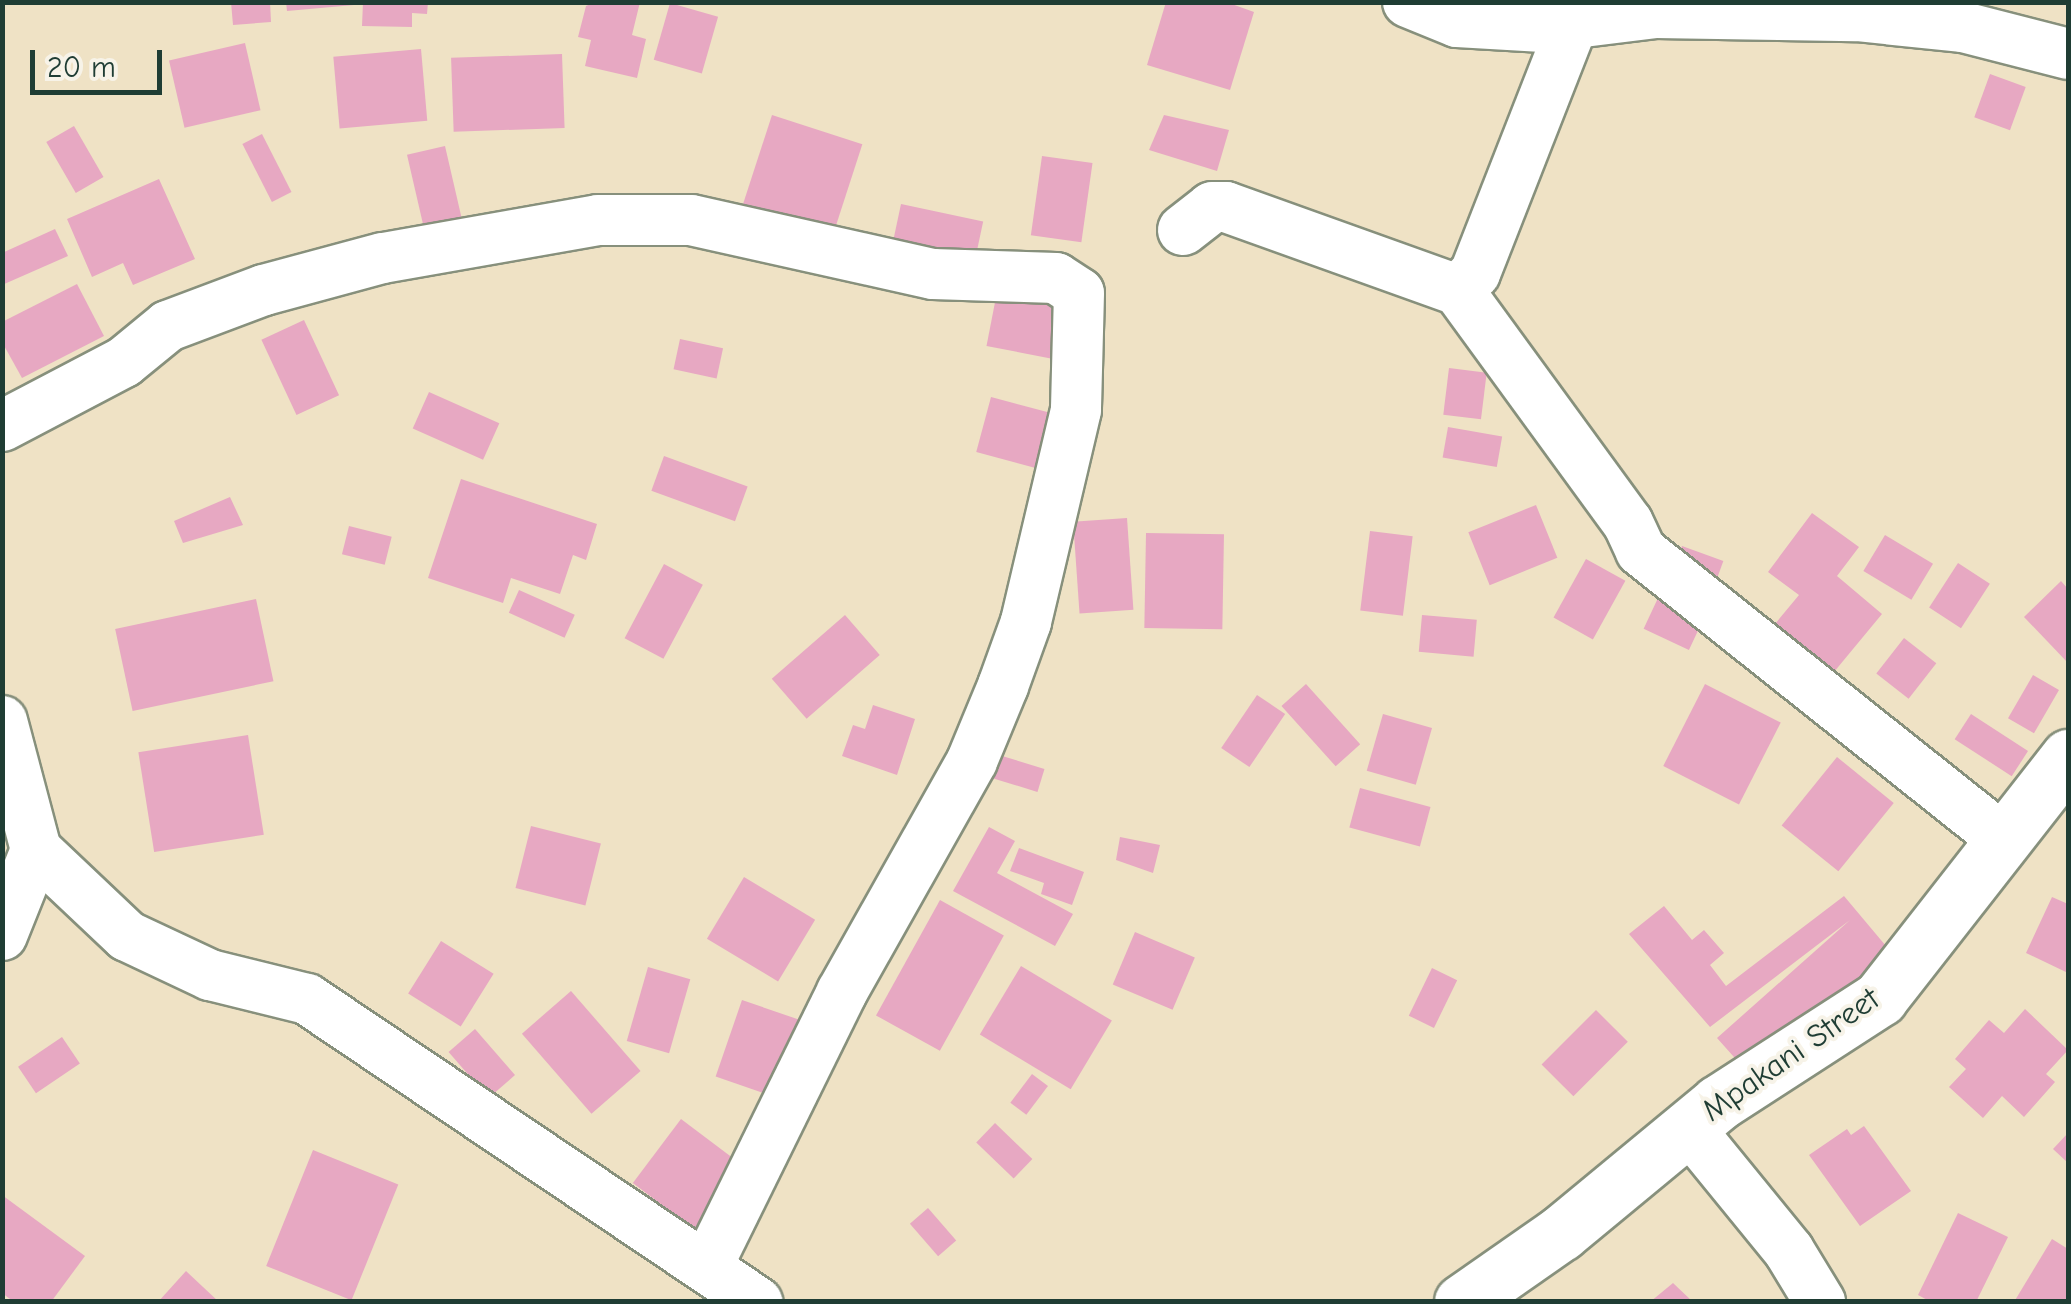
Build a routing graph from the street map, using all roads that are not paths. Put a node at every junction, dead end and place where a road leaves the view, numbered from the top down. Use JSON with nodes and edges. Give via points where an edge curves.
{"nodes":[{"id":1,"x":1408,"y":2,"type":"edge"},
{"id":2,"x":1573,"y":23,"type":"junction"},
{"id":3,"x":2068,"y":54,"type":"edge"},
{"id":4,"x":1183,"y":230,"type":"dead end"},
{"id":5,"x":1458,"y":290,"type":"junction"},
{"id":6,"x":2,"y":426,"type":"edge"},
{"id":7,"x":2,"y":721,"type":"edge"},
{"id":8,"x":2068,"y":757,"type":"edge"},
{"id":9,"x":2004,"y":840,"type":"junction"},
{"id":10,"x":36,"y":850,"type":"junction"},
{"id":11,"x":2,"y":935,"type":"edge"},
{"id":12,"x":1688,"y":1127,"type":"junction"},
{"id":13,"x":707,"y":1266,"type":"junction"},
{"id":14,"x":757,"y":1302,"type":"edge"},
{"id":15,"x":1462,"y":1302,"type":"edge"},
{"id":16,"x":1820,"y":1302,"type":"edge"}],
"edges":[{"from":1,"to":2,"type":"street","via":[[1457,22]]},
{"from":2,"to":3,"type":"street","via":[[1734,10],[1856,16],[1963,27]]},
{"from":2,"to":5,"type":"street","via":[[1475,273]]},
{"from":4,"to":5,"type":"street","via":[[1212,207],[1226,208]]},
{"from":5,"to":9,"type":"street","via":[[1628,523],[1640,551]]},
{"from":6,"to":13,"type":"street","via":[[124,362],[168,326],[264,290],[383,258],[598,220],[691,220],[933,274],[1056,278],[1080,293],[1076,410],[1026,622],[1003,686],[972,761],[842,992]]},
{"from":7,"to":10,"type":"street"},
{"from":8,"to":9,"type":"street","name":"Mpakani Street"},
{"from":9,"to":12,"type":"street","name":"Mpakani Street","via":[[1880,998]]},
{"from":10,"to":11,"type":"street"},
{"from":10,"to":13,"type":"street","via":[[127,936],[210,975],[307,999]]},
{"from":12,"to":15,"type":"street","name":"Mpakani Street","via":[[1562,1232]]},
{"from":12,"to":16,"type":"street","via":[[1789,1251]]},
{"from":13,"to":14,"type":"street"}]}
